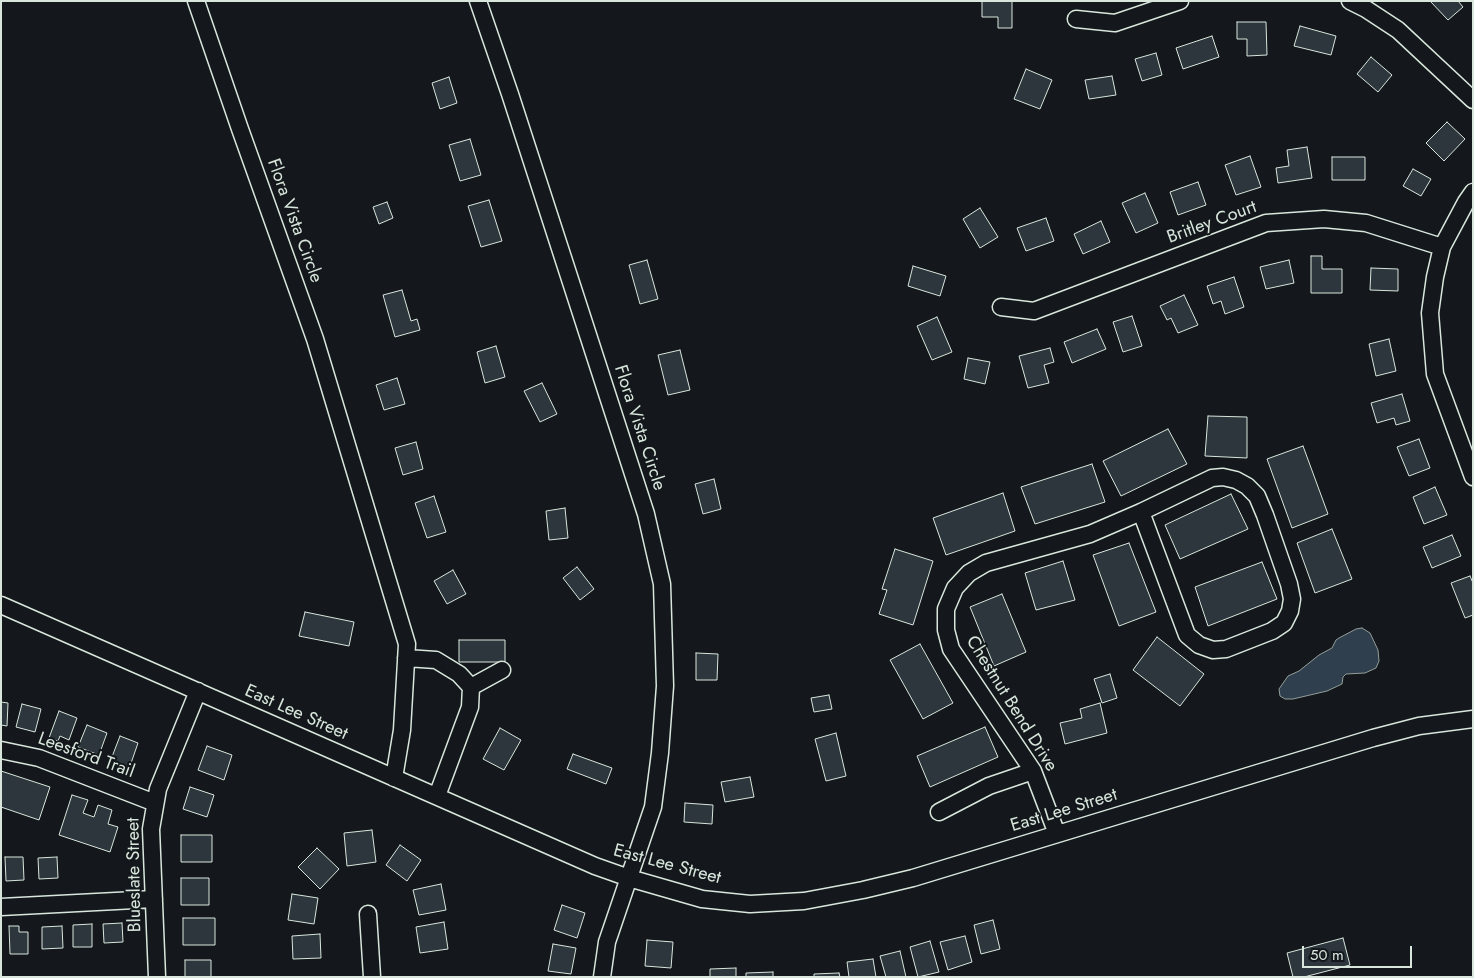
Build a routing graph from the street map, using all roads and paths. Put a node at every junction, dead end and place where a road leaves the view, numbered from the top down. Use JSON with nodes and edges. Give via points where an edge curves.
{"nodes":[{"id":1,"x":196,"y":1,"type":"edge"},
{"id":2,"x":478,"y":1,"type":"edge"},
{"id":3,"x":1180,"y":1,"type":"edge"},
{"id":4,"x":1350,"y":1,"type":"edge"},
{"id":5,"x":1076,"y":20,"type":"dead end"},
{"id":6,"x":1473,"y":100,"type":"edge"},
{"id":7,"x":1473,"y":192,"type":"edge"},
{"id":8,"x":1442,"y":247,"type":"junction"},
{"id":9,"x":1001,"y":307,"type":"dead end"},
{"id":10,"x":1473,"y":477,"type":"edge"},
{"id":11,"x":1141,"y":512,"type":"junction"},
{"id":12,"x":1,"y":605,"type":"edge"},
{"id":13,"x":406,"y":658,"type":"junction"},
{"id":14,"x":502,"y":670,"type":"dead end"},
{"id":15,"x":471,"y":688,"type":"junction"},
{"id":16,"x":198,"y":691,"type":"junction"},
{"id":17,"x":1473,"y":719,"type":"edge"},
{"id":18,"x":1,"y":750,"type":"edge"},
{"id":19,"x":1033,"y":771,"type":"junction"},
{"id":20,"x":394,"y":778,"type":"junction"},
{"id":21,"x":437,"y":796,"type":"junction"},
{"id":22,"x":155,"y":803,"type":"junction"},
{"id":23,"x":939,"y":812,"type":"dead end"},
{"id":24,"x":1057,"y":834,"type":"junction"},
{"id":25,"x":629,"y":878,"type":"junction"},
{"id":26,"x":154,"y":899,"type":"junction"},
{"id":27,"x":1,"y":906,"type":"edge"},
{"id":28,"x":368,"y":914,"type":"dead end"},
{"id":29,"x":157,"y":977,"type":"edge"},
{"id":30,"x":372,"y":977,"type":"edge"},
{"id":31,"x":602,"y":977,"type":"edge"}],
"edges":[{"from":1,"to":13,"type":"street","name":"Flora Vista Circle","via":[[315,339],[407,644]]},
{"from":2,"to":25,"type":"street","name":"Flora Vista Circle","via":[[646,514],[662,584],[665,686],[660,753],[653,807]]},
{"from":3,"to":5,"type":"street","via":[[1115,23]]},
{"from":4,"to":6,"type":"street","via":[[1398,30]]},
{"from":7,"to":8,"type":"street"},
{"from":8,"to":9,"type":"street","name":"Britley Court","via":[[1366,222],[1324,219],[1266,223],[1034,311]]},
{"from":8,"to":10,"type":"street","via":[[1430,313],[1435,374]]},
{"from":11,"to":11,"type":"street","name":"Chestnut Bend Drive","via":[[1212,478],[1223,477],[1247,486],[1257,496],[1289,584],[1292,599],[1284,623],[1226,649],[1213,650],[1198,645],[1187,635]]},
{"from":11,"to":19,"type":"street","name":"Chestnut Bend Drive","via":[[1090,534],[986,563],[969,573],[955,588],[946,609],[946,630],[951,649]]},
{"from":12,"to":16,"type":"street","name":"East Lee Street"},
{"from":13,"to":15,"type":"street","via":[[436,660],[459,674]]},
{"from":13,"to":20,"type":"street","name":"Flora Vista Circle","via":[[402,730]]},
{"from":14,"to":15,"type":"street"},
{"from":15,"to":21,"type":"street","via":[[470,706]]},
{"from":16,"to":20,"type":"street","name":"East Lee Street"},
{"from":16,"to":22,"type":"street","name":"Blueslate Street"},
{"from":17,"to":24,"type":"street","name":"East Lee Street","via":[[1419,726],[1373,738]]},
{"from":18,"to":22,"type":"street","name":"Leesford Trail","via":[[39,758]]},
{"from":19,"to":23,"type":"street","via":[[989,786]]},
{"from":19,"to":24,"type":"street","name":"Chestnut Bend Drive"},
{"from":20,"to":21,"type":"street","name":"East Lee Street"},
{"from":21,"to":25,"type":"street","name":"East Lee Street"},
{"from":22,"to":26,"type":"street","name":"Blueslate Street","via":[[151,829]]},
{"from":24,"to":25,"type":"street","name":"East Lee Street","via":[[913,878],[804,901],[750,904],[702,899]]},
{"from":25,"to":31,"type":"street","name":"Flora Vista Circle","via":[[607,942]]},
{"from":26,"to":27,"type":"street"},
{"from":26,"to":29,"type":"street","name":"Blueslate Street"},
{"from":28,"to":30,"type":"street"}]}
